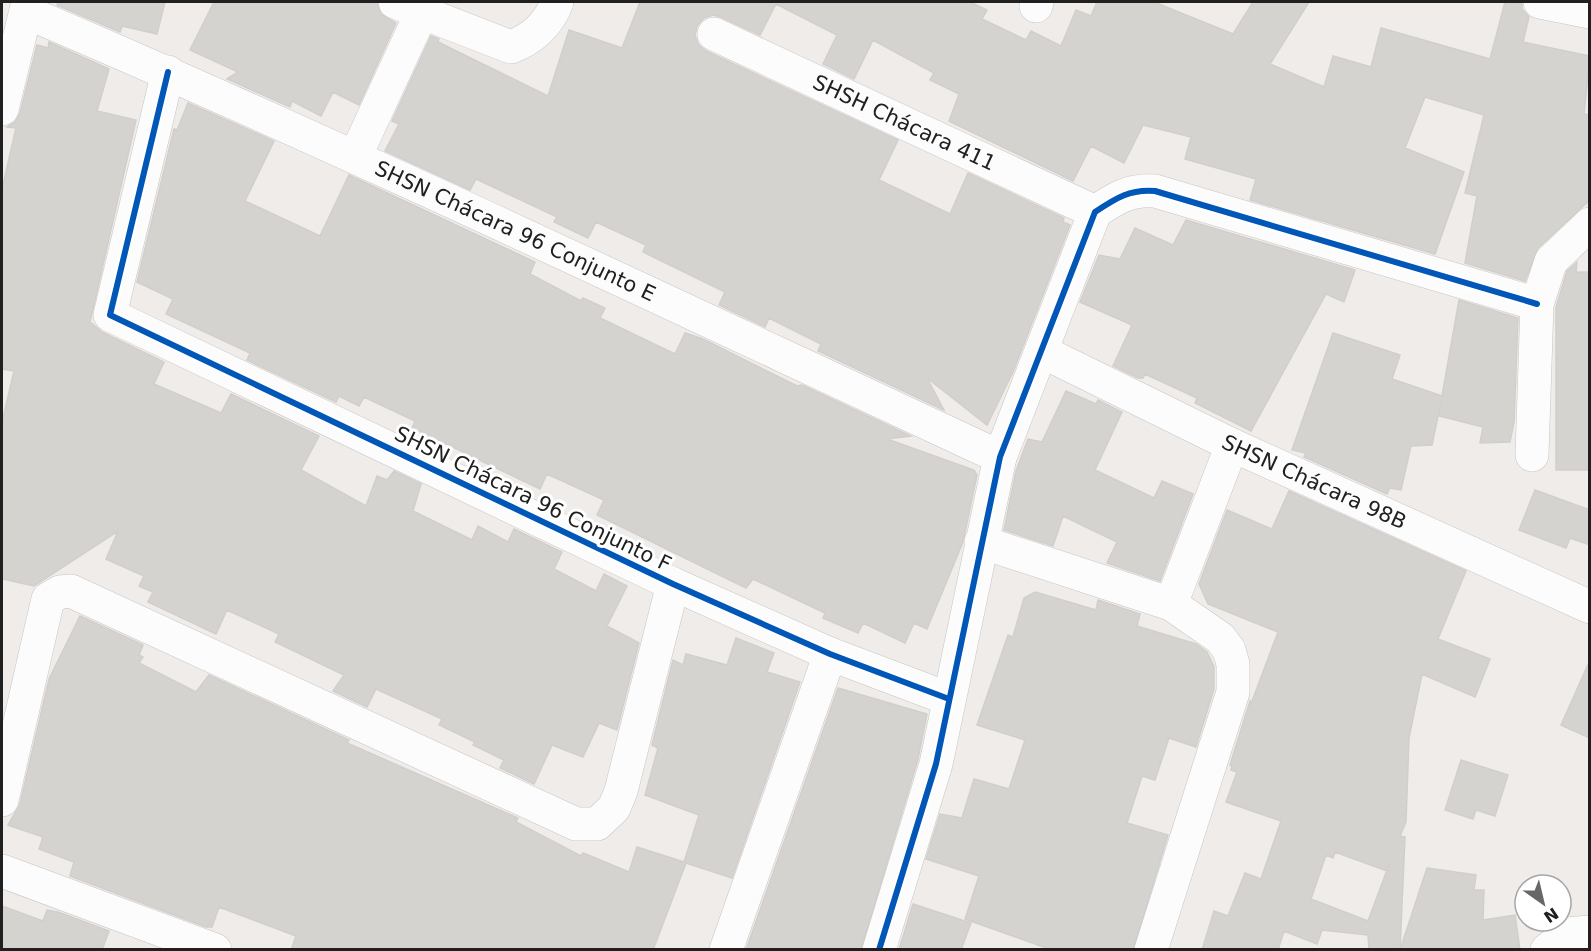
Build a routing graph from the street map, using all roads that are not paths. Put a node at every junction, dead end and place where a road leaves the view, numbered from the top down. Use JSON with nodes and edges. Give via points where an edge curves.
{"nodes":[{"id":1,"x":557,"y":2,"type":"edge"},
{"id":2,"x":1540,"y":2,"type":"edge"},
{"id":3,"x":27,"y":7,"type":"edge"},
{"id":4,"x":408,"y":8,"type":"edge"},
{"id":5,"x":1590,"y":12,"type":"edge"},
{"id":6,"x":714,"y":34,"type":"dead end"},
{"id":7,"x":168,"y":72,"type":"junction"},
{"id":8,"x":2,"y":109,"type":"edge"},
{"id":9,"x":355,"y":157,"type":"junction"},
{"id":10,"x":1095,"y":212,"type":"junction"},
{"id":11,"x":1590,"y":224,"type":"edge"},
{"id":12,"x":1537,"y":304,"type":"junction"},
{"id":13,"x":1041,"y":351,"type":"junction"},
{"id":14,"x":1232,"y":446,"type":"junction"},
{"id":15,"x":1532,"y":455,"type":"dead end"},
{"id":16,"x":1000,"y":457,"type":"junction"},
{"id":17,"x":981,"y":542,"type":"junction"},
{"id":18,"x":673,"y":584,"type":"junction"},
{"id":19,"x":1171,"y":604,"type":"junction"},
{"id":20,"x":1590,"y":607,"type":"edge"},
{"id":21,"x":830,"y":654,"type":"junction"},
{"id":22,"x":948,"y":699,"type":"junction"},
{"id":23,"x":3,"y":794,"type":"edge"},
{"id":24,"x":2,"y":871,"type":"edge"},
{"id":25,"x":1590,"y":932,"type":"edge"},
{"id":26,"x":215,"y":950,"type":"edge"},
{"id":27,"x":726,"y":950,"type":"edge"},
{"id":28,"x":879,"y":950,"type":"edge"},
{"id":29,"x":1151,"y":950,"type":"edge"},
{"id":30,"x":1547,"y":950,"type":"edge"}],
"edges":[{"from":1,"to":4,"type":"street","via":[[542,28],[527,41],[511,47]]},
{"from":2,"to":5,"type":"street"},
{"from":3,"to":7,"type":"street","name":"SHSN Chácara 96 Conjunto E"},
{"from":3,"to":8,"type":"street"},
{"from":4,"to":9,"type":"street"},
{"from":6,"to":10,"type":"street","name":"SHSH Chácara 411"},
{"from":7,"to":9,"type":"street","name":"SHSN Chácara 96 Conjunto E"},
{"from":7,"to":18,"type":"street","name":"SHSN Chácara 96 Conjunto F","via":[[110,315]]},
{"from":9,"to":16,"type":"street","name":"SHSN Chácara 96 Conjunto E"},
{"from":10,"to":12,"type":"street","via":[[1120,195],[1137,190],[1155,191]]},
{"from":10,"to":13,"type":"street"},
{"from":11,"to":12,"type":"street","via":[[1551,261]]},
{"from":12,"to":15,"type":"street"},
{"from":13,"to":14,"type":"street","name":"SHSN Chácara 98B"},
{"from":13,"to":16,"type":"street"},
{"from":14,"to":19,"type":"street"},
{"from":14,"to":20,"type":"street","name":"SHSN Chácara 98B"},
{"from":16,"to":17,"type":"street"},
{"from":17,"to":19,"type":"street"},
{"from":17,"to":22,"type":"street"},
{"from":18,"to":21,"type":"street","name":"SHSN Chácara 96 Conjunto F"},
{"from":18,"to":23,"type":"street","via":[[621,792],[607,817],[597,824],[576,824],[71,591],[48,599]]},
{"from":19,"to":29,"type":"street","via":[[1220,638],[1229,650],[1233,692]]},
{"from":21,"to":22,"type":"street","name":"SHSN Chácara 96 Conjunto F"},
{"from":21,"to":27,"type":"street"},
{"from":22,"to":28,"type":"street","via":[[936,764]]},
{"from":24,"to":26,"type":"street"},
{"from":25,"to":30,"type":"street","via":[[1568,934]]}]}
